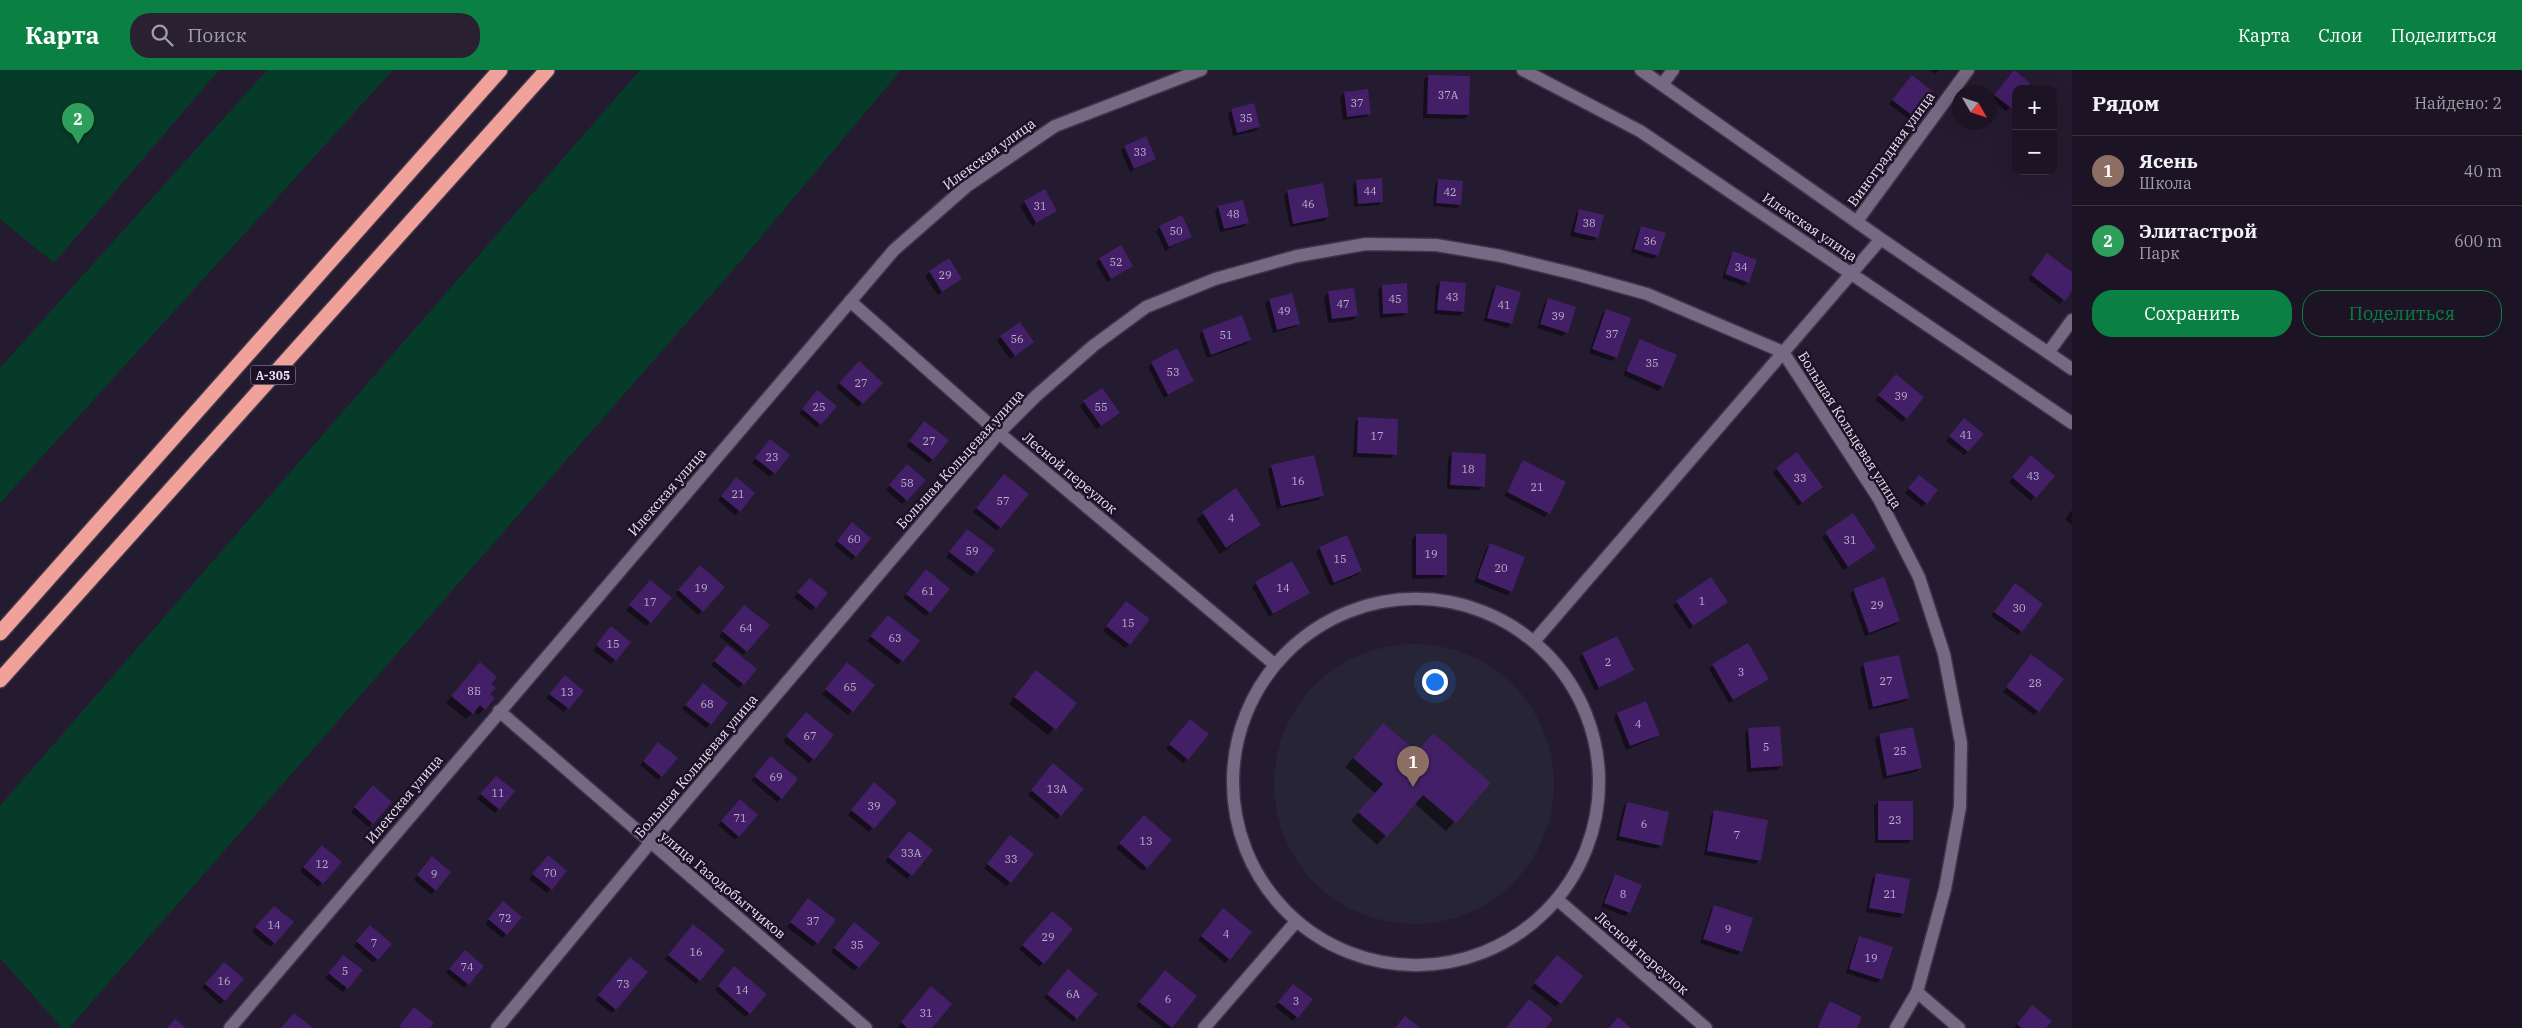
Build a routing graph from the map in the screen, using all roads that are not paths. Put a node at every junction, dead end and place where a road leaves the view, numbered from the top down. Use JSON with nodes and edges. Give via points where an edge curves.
{"nodes":[{"id":1,"x":500,"y":70,"type":"edge"},
{"id":2,"x":547,"y":70,"type":"edge"},
{"id":3,"x":1201,"y":70,"type":"edge"},
{"id":4,"x":1523,"y":70,"type":"edge"},
{"id":5,"x":1641,"y":70,"type":"edge"},
{"id":6,"x":1673,"y":70,"type":"edge"},
{"id":7,"x":1968,"y":70,"type":"edge"},
{"id":8,"x":1662,"y":85,"type":"junction"},
{"id":9,"x":1857,"y":221,"type":"junction"},
{"id":10,"x":1881,"y":239,"type":"junction"},
{"id":11,"x":1851,"y":272,"type":"junction"},
{"id":12,"x":850,"y":301,"type":"junction"},
{"id":13,"x":2072,"y":320,"type":"edge"},
{"id":14,"x":1783,"y":352,"type":"junction"},
{"id":15,"x":2048,"y":353,"type":"junction"},
{"id":16,"x":2072,"y":369,"type":"edge"},
{"id":17,"x":2072,"y":423,"type":"edge"},
{"id":18,"x":999,"y":433,"type":"junction"},
{"id":19,"x":0,"y":633,"type":"edge"},
{"id":20,"x":1536,"y":639,"type":"junction"},
{"id":21,"x":1274,"y":664,"type":"junction"},
{"id":22,"x":0,"y":680,"type":"edge"},
{"id":23,"x":498,"y":710,"type":"junction"},
{"id":24,"x":650,"y":843,"type":"junction"},
{"id":25,"x":1559,"y":901,"type":"junction"},
{"id":26,"x":1294,"y":924,"type":"junction"},
{"id":27,"x":1916,"y":992,"type":"junction"},
{"id":28,"x":861,"y":1026,"type":"edge"},
{"id":29,"x":230,"y":1028,"type":"edge"},
{"id":30,"x":497,"y":1028,"type":"edge"},
{"id":31,"x":1204,"y":1028,"type":"edge"},
{"id":32,"x":1706,"y":1028,"type":"edge"},
{"id":33,"x":1896,"y":1028,"type":"edge"},
{"id":34,"x":1959,"y":1028,"type":"edge"}],
"edges":[{"from":1,"to":19,"type":"highway","number":"А-305"},
{"from":2,"to":22,"type":"highway","number":"А-305"},
{"from":3,"to":12,"type":"street","name":"Илекская улица","via":[[1055,126],[967,186],[894,250]]},
{"from":4,"to":11,"type":"street","name":"Илекская улица","via":[[1640,132]]},
{"from":5,"to":8,"type":"street"},
{"from":6,"to":8,"type":"street"},
{"from":7,"to":9,"type":"street","name":"Виноградная улица"},
{"from":8,"to":9,"type":"street"},
{"from":9,"to":10,"type":"street"},
{"from":10,"to":11,"type":"street"},
{"from":10,"to":15,"type":"street"},
{"from":11,"to":14,"type":"street"},
{"from":11,"to":17,"type":"street","name":"Илекская улица"},
{"from":12,"to":18,"type":"street","name":"Лесной переулок"},
{"from":12,"to":23,"type":"street","name":"Илекская улица"},
{"from":13,"to":15,"type":"street"},
{"from":14,"to":18,"type":"street","name":"Большая Кольцевая улица","via":[[1647,294],[1576,274],[1436,244],[1366,244],[1297,256],[1214,279],[1146,307],[1093,346]]},
{"from":14,"to":20,"type":"street"},
{"from":14,"to":27,"type":"street","name":"Большая Кольцевая улица","via":[[1879,499],[1919,577],[1944,654],[1962,743],[1960,807],[1945,889]]},
{"from":15,"to":16,"type":"street"},
{"from":18,"to":21,"type":"street","name":"Лесной переулок"},
{"from":18,"to":24,"type":"street","name":"Большая Кольцевая улица"},
{"from":20,"to":21,"type":"street","via":[[1480,610],[1422,599],[1368,605],[1319,626]]},
{"from":20,"to":25,"type":"street","via":[[1557,664],[1579,699],[1596,749],[1599,787],[1596,819],[1581,864]]},
{"from":21,"to":26,"type":"street","via":[[1256,692],[1234,747],[1232,796],[1246,850],[1262,884]]},
{"from":23,"to":24,"type":"street","name":"улица Газодобытчиков"},
{"from":23,"to":29,"type":"street","name":"Илекская улица"},
{"from":24,"to":28,"type":"street","name":"улица Газодобытчиков"},
{"from":24,"to":30,"type":"street","name":"Большая Кольцевая улица"},
{"from":25,"to":26,"type":"street","via":[[1536,922],[1494,950],[1454,962],[1422,965],[1362,957]]},
{"from":25,"to":32,"type":"street","name":"Лесной переулок"},
{"from":26,"to":31,"type":"street"},
{"from":27,"to":33,"type":"street","name":"Большая Кольцевая улица"},
{"from":27,"to":34,"type":"street"}]}
